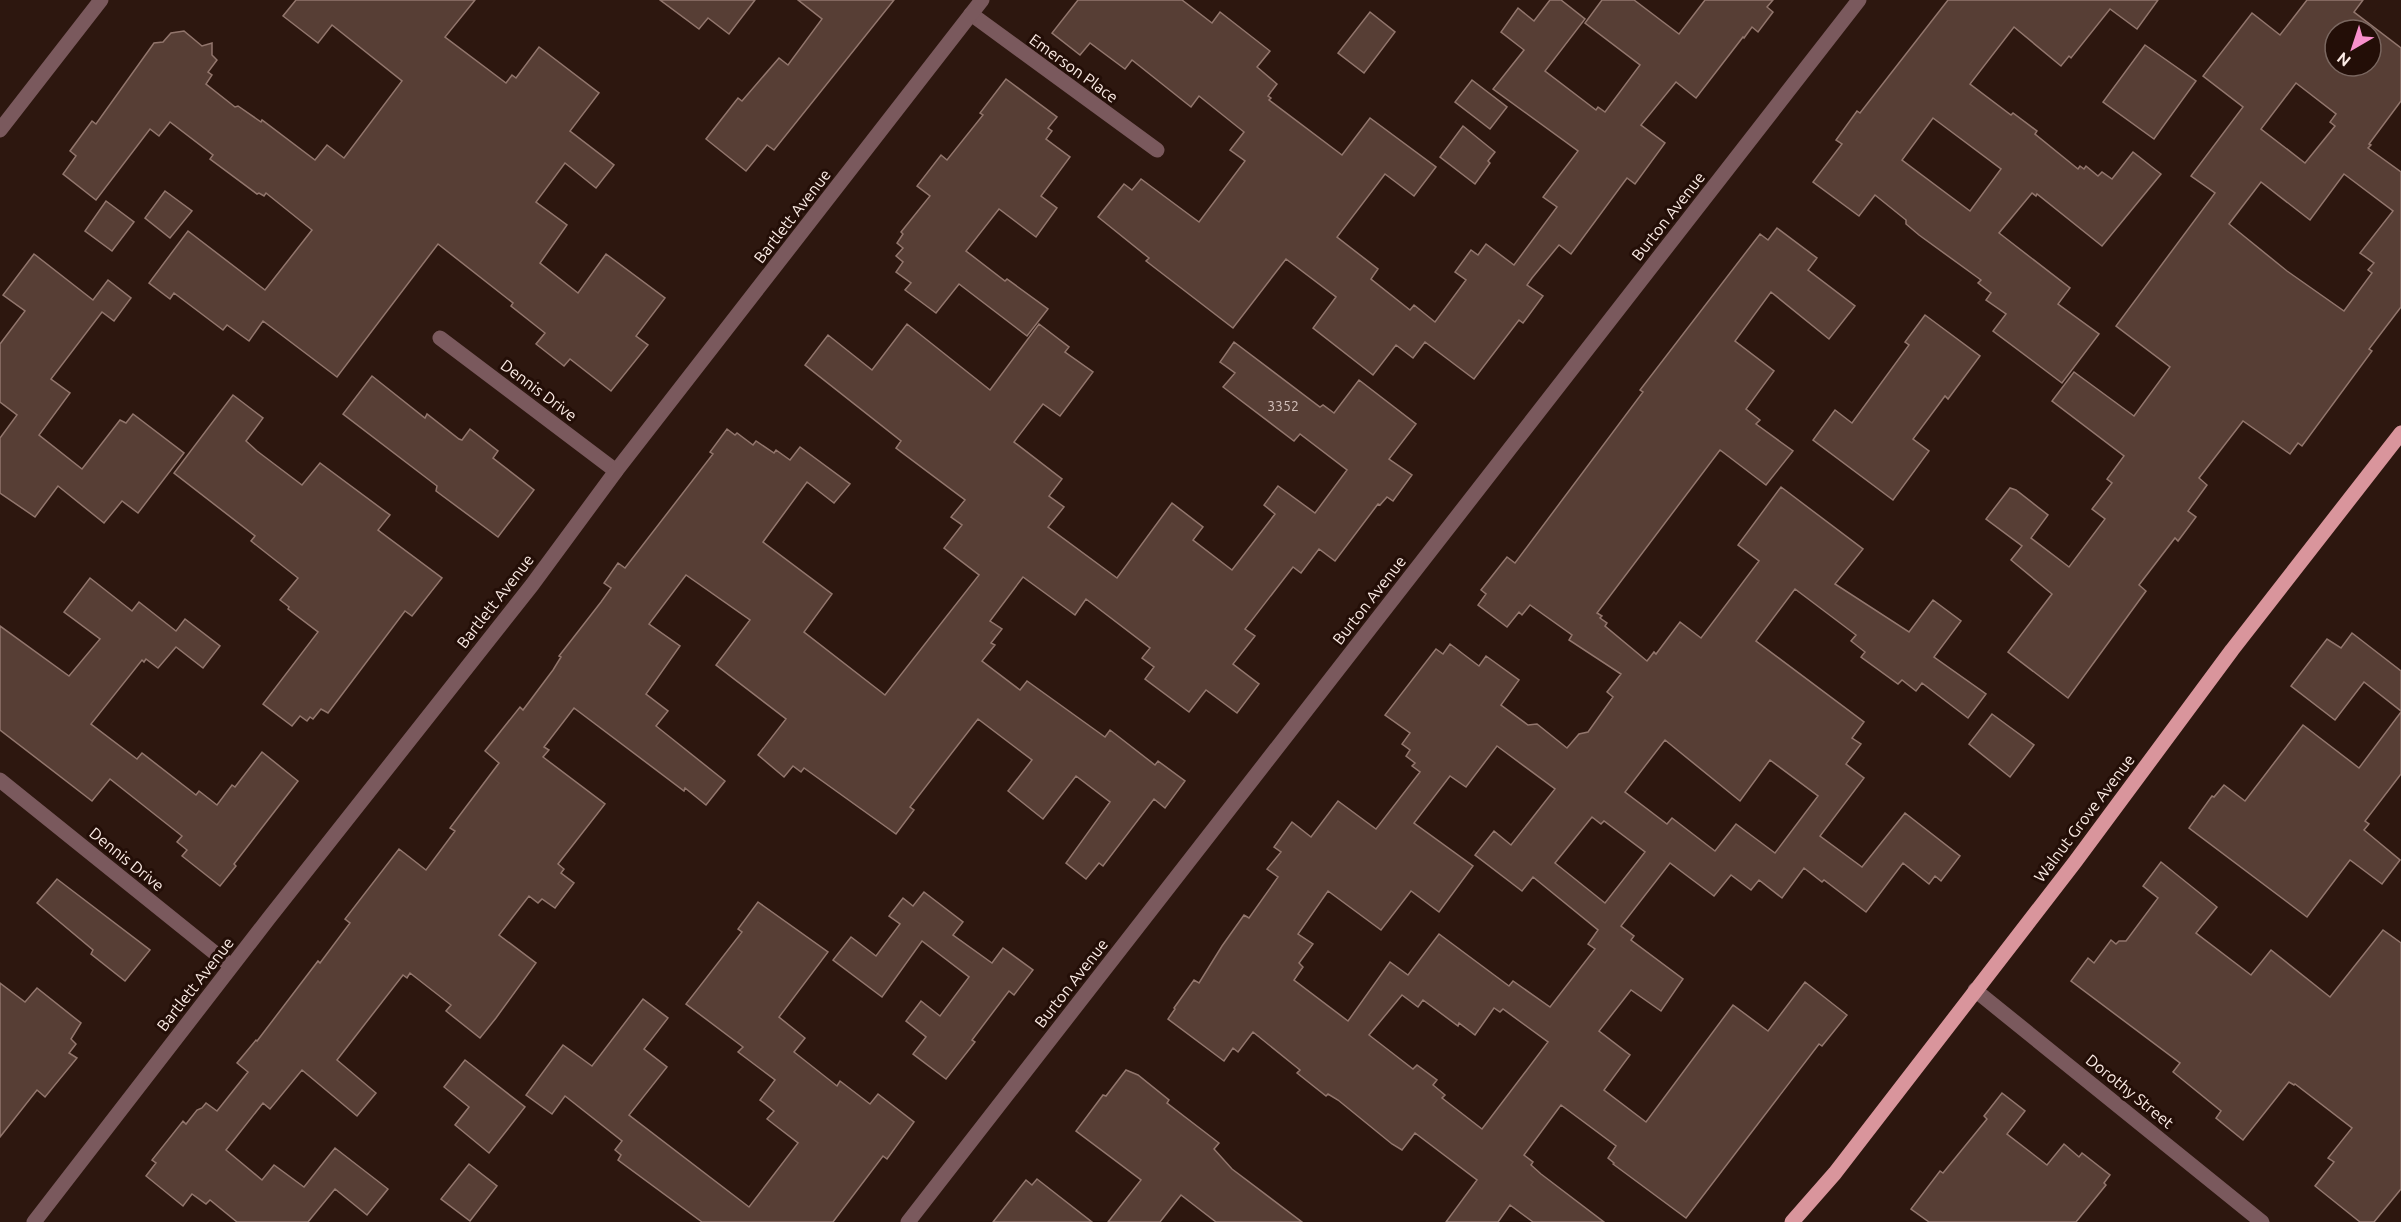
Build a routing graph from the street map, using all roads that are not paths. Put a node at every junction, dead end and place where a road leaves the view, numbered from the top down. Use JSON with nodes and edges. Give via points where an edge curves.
{"nodes":[{"id":1,"x":101,"y":0,"type":"edge"},
{"id":2,"x":982,"y":0,"type":"edge"},
{"id":3,"x":1859,"y":0,"type":"edge"},
{"id":4,"x":971,"y":14,"type":"junction"},
{"id":5,"x":0,"y":130,"type":"edge"},
{"id":6,"x":1157,"y":150,"type":"dead end"},
{"id":7,"x":440,"y":338,"type":"dead end"},
{"id":8,"x":2401,"y":433,"type":"edge"},
{"id":9,"x":616,"y":471,"type":"junction"},
{"id":10,"x":0,"y":780,"type":"edge"},
{"id":11,"x":231,"y":966,"type":"junction"},
{"id":12,"x":1975,"y":990,"type":"junction"},
{"id":13,"x":34,"y":1222,"type":"edge"},
{"id":14,"x":908,"y":1222,"type":"edge"},
{"id":15,"x":1792,"y":1222,"type":"edge"},
{"id":16,"x":2262,"y":1222,"type":"edge"}],
"edges":[{"from":1,"to":5,"type":"street"},
{"from":2,"to":4,"type":"street","name":"Bartlett Avenue"},
{"from":3,"to":14,"type":"street","name":"Burton Avenue"},
{"from":4,"to":6,"type":"street","name":"Emerson Place"},
{"from":4,"to":9,"type":"street","name":"Bartlett Avenue"},
{"from":7,"to":9,"type":"street","name":"Dennis Drive"},
{"from":8,"to":12,"type":"main road","name":"Walnut Grove Avenue"},
{"from":9,"to":11,"type":"street","name":"Bartlett Avenue"},
{"from":10,"to":11,"type":"street","name":"Dennis Drive"},
{"from":11,"to":13,"type":"street","name":"Bartlett Avenue"},
{"from":12,"to":15,"type":"main road","name":"Walnut Grove Avenue","via":[[1835,1173]]},
{"from":12,"to":16,"type":"street","name":"Dorothy Street"}]}
